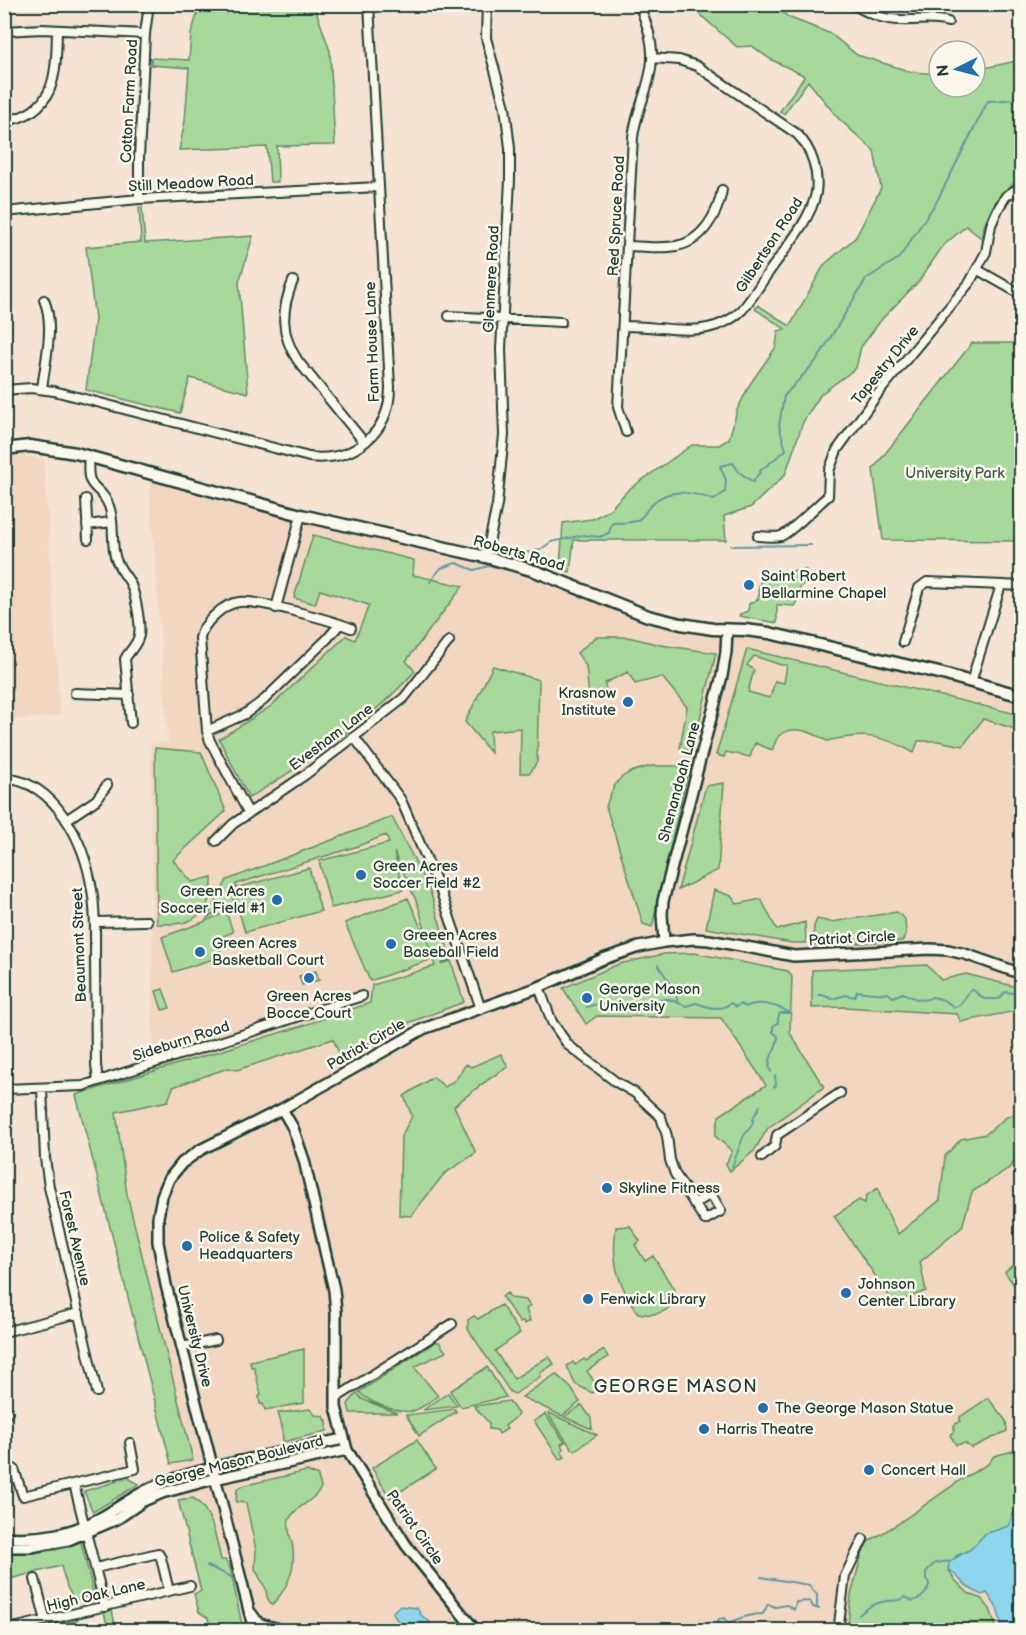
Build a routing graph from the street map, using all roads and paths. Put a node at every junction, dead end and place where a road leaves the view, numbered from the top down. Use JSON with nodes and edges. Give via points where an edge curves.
{"nodes":[{"id":1,"x":149,"y":4,"type":"edge"},
{"id":2,"x":369,"y":4,"type":"edge"},
{"id":3,"x":487,"y":4,"type":"edge"},
{"id":4,"x":639,"y":4,"type":"edge"},
{"id":5,"x":852,"y":4,"type":"edge"},
{"id":6,"x":948,"y":22,"type":"dead end"},
{"id":7,"x":57,"y":30,"type":"junction"},
{"id":8,"x":4,"y":31,"type":"edge"},
{"id":9,"x":145,"y":34,"type":"junction"},
{"id":10,"x":652,"y":58,"type":"junction"},
{"id":11,"x":4,"y":121,"type":"edge"},
{"id":12,"x":379,"y":186,"type":"junction"},
{"id":13,"x":1022,"y":186,"type":"edge"},
{"id":14,"x":722,"y":190,"type":"dead end"},
{"id":15,"x":139,"y":199,"type":"junction"},
{"id":16,"x":4,"y":212,"type":"edge"},
{"id":17,"x":627,"y":246,"type":"junction"},
{"id":18,"x":978,"y":270,"type":"junction"},
{"id":19,"x":293,"y":281,"type":"dead end"},
{"id":20,"x":1022,"y":295,"type":"edge"},
{"id":21,"x":44,"y":300,"type":"dead end"},
{"id":22,"x":449,"y":316,"type":"dead end"},
{"id":23,"x":502,"y":318,"type":"junction"},
{"id":24,"x":561,"y":322,"type":"dead end"},
{"id":25,"x":623,"y":326,"type":"junction"},
{"id":26,"x":42,"y":389,"type":"junction"},
{"id":27,"x":4,"y":390,"type":"edge"},
{"id":28,"x":626,"y":432,"type":"dead end"},
{"id":29,"x":364,"y":442,"type":"junction"},
{"id":30,"x":4,"y":449,"type":"edge"},
{"id":31,"x":89,"y":457,"type":"junction"},
{"id":32,"x":87,"y":499,"type":"dead end"},
{"id":33,"x":301,"y":515,"type":"junction"},
{"id":34,"x":112,"y":522,"type":"junction"},
{"id":35,"x":87,"y":525,"type":"junction"},
{"id":36,"x":758,"y":536,"type":"dead end"},
{"id":37,"x":88,"y":539,"type":"dead end"},
{"id":38,"x":486,"y":557,"type":"junction"},
{"id":39,"x":1002,"y":585,"type":"junction"},
{"id":40,"x":1022,"y":586,"type":"edge"},
{"id":41,"x":276,"y":608,"type":"junction"},
{"id":42,"x":340,"y":624,"type":"junction"},
{"id":43,"x":351,"y":628,"type":"dead end"},
{"id":44,"x":727,"y":629,"type":"junction"},
{"id":45,"x":449,"y":641,"type":"dead end"},
{"id":46,"x":903,"y":642,"type":"dead end"},
{"id":47,"x":971,"y":682,"type":"junction"},
{"id":48,"x":75,"y":693,"type":"dead end"},
{"id":49,"x":129,"y":695,"type":"junction"},
{"id":50,"x":1022,"y":696,"type":"edge"},
{"id":51,"x":131,"y":723,"type":"dead end"},
{"id":52,"x":207,"y":731,"type":"junction"},
{"id":53,"x":354,"y":737,"type":"junction"},
{"id":54,"x":4,"y":778,"type":"edge"},
{"id":55,"x":107,"y":785,"type":"dead end"},
{"id":56,"x":248,"y":812,"type":"junction"},
{"id":57,"x":66,"y":820,"type":"junction"},
{"id":58,"x":216,"y":841,"type":"dead end"},
{"id":59,"x":147,"y":921,"type":"dead end"},
{"id":60,"x":95,"y":922,"type":"junction"},
{"id":61,"x":664,"y":942,"type":"junction"},
{"id":62,"x":1022,"y":974,"type":"edge"},
{"id":63,"x":539,"y":987,"type":"junction"},
{"id":64,"x":362,"y":996,"type":"dead end"},
{"id":65,"x":480,"y":1009,"type":"junction"},
{"id":66,"x":98,"y":1081,"type":"junction"},
{"id":67,"x":42,"y":1088,"type":"junction"},
{"id":68,"x":4,"y":1089,"type":"edge"},
{"id":69,"x":840,"y":1093,"type":"dead end"},
{"id":70,"x":282,"y":1109,"type":"junction"},
{"id":71,"x":762,"y":1157,"type":"dead end"},
{"id":72,"x":694,"y":1204,"type":"dead end"},
{"id":73,"x":79,"y":1313,"type":"junction"},
{"id":74,"x":452,"y":1324,"type":"dead end"},
{"id":75,"x":4,"y":1332,"type":"edge"},
{"id":76,"x":216,"y":1340,"type":"dead end"},
{"id":77,"x":182,"y":1347,"type":"junction"},
{"id":78,"x":97,"y":1392,"type":"dead end"},
{"id":79,"x":336,"y":1398,"type":"junction"},
{"id":80,"x":343,"y":1438,"type":"junction"},
{"id":81,"x":129,"y":1443,"type":"dead end"},
{"id":82,"x":347,"y":1450,"type":"junction"},
{"id":83,"x":14,"y":1469,"type":"dead end"},
{"id":84,"x":214,"y":1474,"type":"junction"},
{"id":85,"x":74,"y":1484,"type":"junction"},
{"id":86,"x":87,"y":1529,"type":"junction"},
{"id":87,"x":4,"y":1537,"type":"edge"},
{"id":88,"x":863,"y":1539,"type":"dead end"},
{"id":89,"x":4,"y":1547,"type":"edge"},
{"id":90,"x":96,"y":1568,"type":"junction"},
{"id":91,"x":35,"y":1579,"type":"dead end"},
{"id":92,"x":190,"y":1586,"type":"dead end"},
{"id":93,"x":169,"y":1591,"type":"junction"},
{"id":94,"x":105,"y":1607,"type":"junction"},
{"id":95,"x":249,"y":1612,"type":"junction"},
{"id":96,"x":4,"y":1614,"type":"edge"},
{"id":97,"x":46,"y":1621,"type":"junction"},
{"id":98,"x":9,"y":1630,"type":"edge"},
{"id":99,"x":254,"y":1630,"type":"edge"},
{"id":100,"x":274,"y":1630,"type":"edge"},
{"id":101,"x":475,"y":1630,"type":"edge"},
{"id":102,"x":841,"y":1630,"type":"edge"}],
"edges":[{"from":1,"to":9,"type":"street","name":"Cotton Farm Road"},
{"from":2,"to":12,"type":"street","name":"Farm House Lane"},
{"from":3,"to":23,"type":"street","name":"Glenmere Road","via":[[486,38],[505,106],[510,148]]},
{"from":4,"to":10,"type":"street","name":"Red Spruce Road","via":[[649,30]]},
{"from":5,"to":6,"type":"street","via":[[890,19],[929,18]]},
{"from":7,"to":8,"type":"street"},
{"from":7,"to":9,"type":"street"},
{"from":7,"to":11,"type":"street","via":[[54,78],[47,97],[27,115]]},
{"from":9,"to":15,"type":"street","name":"Cotton Farm Road"},
{"from":10,"to":17,"type":"street","name":"Red Spruce Road","via":[[634,127]]},
{"from":10,"to":25,"type":"street","name":"Gilbertson Road","via":[[697,66],[796,134],[814,163],[816,192],[804,221],[746,305],[732,318],[698,330]]},
{"from":12,"to":15,"type":"street","name":"Still Meadow Road"},
{"from":12,"to":29,"type":"street","name":"Farm House Lane","via":[[390,393],[384,418],[374,435]]},
{"from":13,"to":18,"type":"street","name":"Tapestry Drive","via":[[1006,196],[998,209]]},
{"from":14,"to":17,"type":"street","via":[[716,212],[690,241],[670,247]]},
{"from":15,"to":16,"type":"street","name":"Still Meadow Road"},
{"from":17,"to":25,"type":"street","name":"Red Spruce Road"},
{"from":18,"to":20,"type":"street"},
{"from":18,"to":36,"type":"street","name":"Tapestry Drive","via":[[837,450],[829,471],[828,496],[787,534]]},
{"from":19,"to":29,"type":"street","via":[[283,315],[290,348]]},
{"from":21,"to":26,"type":"street","via":[[50,322]]},
{"from":22,"to":23,"type":"street"},
{"from":23,"to":24,"type":"street"},
{"from":23,"to":38,"type":"street","name":"Glenmere Road","via":[[504,435],[497,505]]},
{"from":25,"to":28,"type":"street","name":"Red Spruce Road","via":[[618,407]]},
{"from":26,"to":27,"type":"street","name":"Farm House Lane"},
{"from":26,"to":29,"type":"street","name":"Farm House Lane","via":[[309,457],[343,455]]},
{"from":30,"to":31,"type":"main road","name":"Roberts Road","via":[[41,447]]},
{"from":31,"to":33,"type":"main road","name":"Roberts Road"},
{"from":31,"to":34,"type":"street","via":[[89,483],[108,503]]},
{"from":32,"to":35,"type":"street"},
{"from":33,"to":38,"type":"main road","name":"Roberts Road"},
{"from":33,"to":41,"type":"street"},
{"from":34,"to":35,"type":"street"},
{"from":34,"to":49,"type":"street","via":[[115,559],[135,599],[140,635],[125,659]]},
{"from":35,"to":37,"type":"street"},
{"from":38,"to":44,"type":"main road","name":"Roberts Road","via":[[548,575],[648,616]]},
{"from":39,"to":40,"type":"street"},
{"from":39,"to":46,"type":"street","via":[[923,584]]},
{"from":39,"to":47,"type":"street"},
{"from":41,"to":42,"type":"street"},
{"from":41,"to":52,"type":"street","via":[[239,602],[227,606],[205,625],[200,638]]},
{"from":42,"to":43,"type":"street"},
{"from":42,"to":52,"type":"street","via":[[264,699],[245,714]]},
{"from":44,"to":47,"type":"main road","name":"Roberts Road","via":[[769,633]]},
{"from":44,"to":61,"type":"street","name":"Shenandoah Lane","via":[[722,676],[663,901]]},
{"from":45,"to":53,"type":"street","name":"Evesham Lane","via":[[404,698]]},
{"from":47,"to":50,"type":"main road","name":"Roberts Road"},
{"from":48,"to":49,"type":"street"},
{"from":49,"to":51,"type":"street"},
{"from":52,"to":56,"type":"street"},
{"from":53,"to":56,"type":"street","name":"Evesham Lane"},
{"from":53,"to":65,"type":"street","via":[[401,800],[434,872]]},
{"from":54,"to":57,"type":"street","name":"Beaumont Street","via":[[37,789]]},
{"from":55,"to":57,"type":"street","via":[[96,800]]},
{"from":56,"to":58,"type":"street","name":"Evesham Lane"},
{"from":57,"to":60,"type":"street","name":"Beaumont Street","via":[[87,868]]},
{"from":59,"to":60,"type":"street"},
{"from":60,"to":66,"type":"street","name":"Beaumont Street"},
{"from":61,"to":62,"type":"street","name":"Patriot Circle","via":[[709,940],[794,956],[948,950]]},
{"from":61,"to":63,"type":"street","name":"Patriot Circle","via":[[603,959]]},
{"from":63,"to":65,"type":"street","name":"Patriot Circle"},
{"from":63,"to":72,"type":"street","via":[[552,1022],[574,1051],[635,1093],[661,1117],[671,1164]]},
{"from":64,"to":66,"type":"street","name":"Sideburn Road"},
{"from":65,"to":70,"type":"street","name":"Patriot Circle","via":[[413,1034]]},
{"from":66,"to":67,"type":"street","name":"Sideburn Road"},
{"from":67,"to":68,"type":"street","name":"Sideburn Road"},
{"from":67,"to":73,"type":"street","name":"Forest Avenue","via":[[49,1188]]},
{"from":69,"to":71,"type":"street","via":[[777,1135],[775,1146]]},
{"from":70,"to":77,"type":"street","name":"University Drive","via":[[200,1150],[169,1179],[162,1196],[158,1233]]},
{"from":70,"to":79,"type":"street","name":"Patriot Circle","via":[[304,1160],[334,1290]]},
{"from":73,"to":75,"type":"street"},
{"from":73,"to":78,"type":"street","name":"Forest Avenue"},
{"from":74,"to":79,"type":"street"},
{"from":76,"to":77,"type":"street"},
{"from":77,"to":84,"type":"street","name":"University Drive"},
{"from":79,"to":80,"type":"street","name":"Patriot Circle"},
{"from":80,"to":82,"type":"street","name":"Patriot Circle"},
{"from":80,"to":84,"type":"street","name":"George Mason Boulevard"},
{"from":81,"to":85,"type":"street","via":[[135,1469]]},
{"from":82,"to":84,"type":"street","name":"George Mason Boulevard"},
{"from":82,"to":101,"type":"street","name":"Patriot Circle","via":[[406,1545]]},
{"from":83,"to":85,"type":"street","via":[[23,1496]]},
{"from":84,"to":86,"type":"street","name":"George Mason Boulevard","via":[[154,1485]]},
{"from":84,"to":95,"type":"street","name":"University Drive"},
{"from":85,"to":86,"type":"street"},
{"from":86,"to":87,"type":"street","name":"George Mason Boulevard","via":[[36,1537]]},
{"from":86,"to":89,"type":"street","name":"George Mason Boulevard","via":[[51,1544]]},
{"from":86,"to":90,"type":"street"},
{"from":88,"to":102,"type":"street","via":[[845,1576]]},
{"from":90,"to":93,"type":"street","via":[[158,1553]]},
{"from":90,"to":94,"type":"street"},
{"from":91,"to":97,"type":"street"},
{"from":92,"to":93,"type":"street","name":"High Oak Lane"},
{"from":93,"to":94,"type":"street","name":"High Oak Lane"},
{"from":94,"to":97,"type":"street","name":"High Oak Lane"},
{"from":95,"to":99,"type":"street","name":"University Drive"},
{"from":95,"to":100,"type":"street","via":[[259,1624]]},
{"from":96,"to":98,"type":"street"},
{"from":97,"to":98,"type":"street","name":"High Oak Lane"}]}
